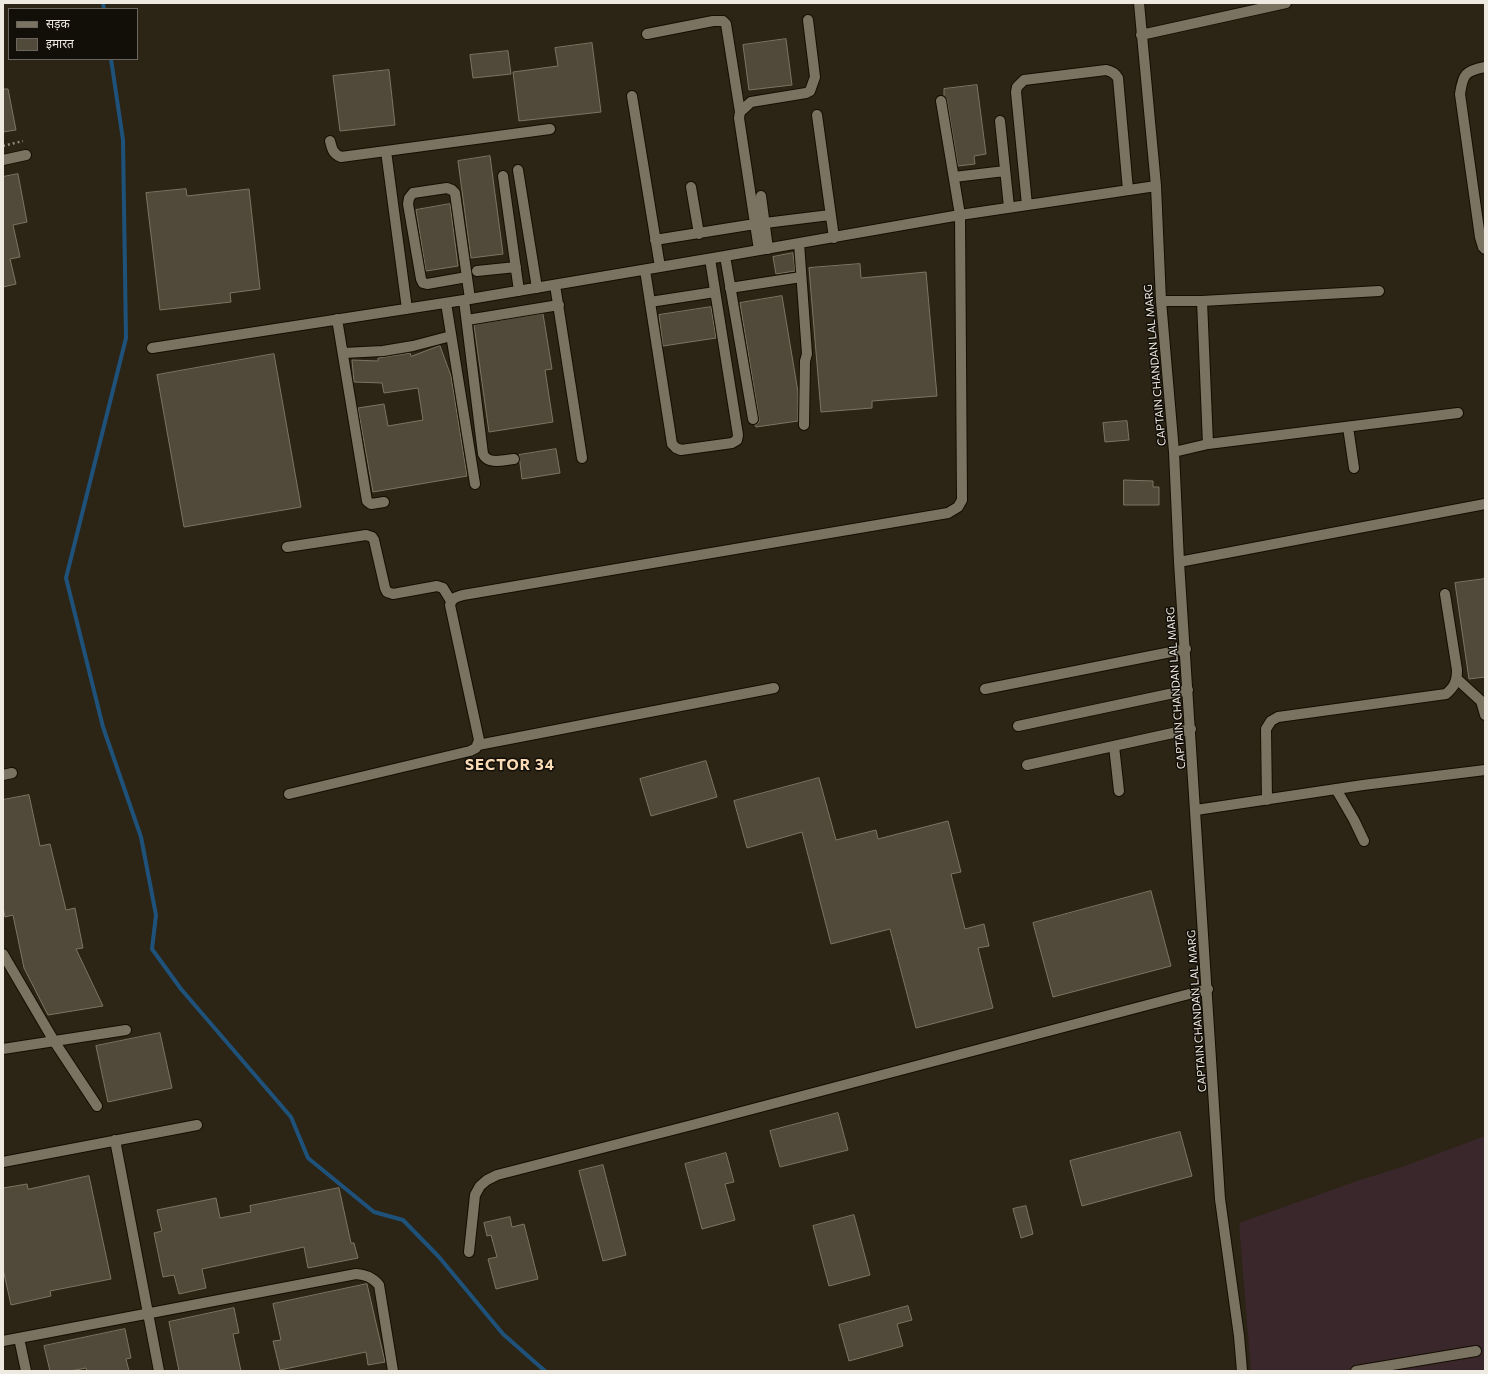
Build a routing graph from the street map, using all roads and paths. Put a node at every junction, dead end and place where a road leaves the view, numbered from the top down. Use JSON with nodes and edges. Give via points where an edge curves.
{"nodes":[{"id":1,"x":1139,"y":3,"type":"edge"},
{"id":2,"x":1286,"y":3,"type":"edge"},
{"id":3,"x":808,"y":20,"type":"dead end"},
{"id":4,"x":647,"y":34,"type":"dead end"},
{"id":5,"x":1141,"y":35,"type":"junction"},
{"id":6,"x":1485,"y":67,"type":"edge"},
{"id":7,"x":632,"y":96,"type":"dead end"},
{"id":8,"x":941,"y":101,"type":"dead end"},
{"id":9,"x":740,"y":112,"type":"junction"},
{"id":10,"x":817,"y":115,"type":"dead end"},
{"id":11,"x":1000,"y":121,"type":"dead end"},
{"id":12,"x":550,"y":129,"type":"dead end"},
{"id":13,"x":23,"y":141,"type":"dead end"},
{"id":14,"x":330,"y":141,"type":"dead end"},
{"id":15,"x":3,"y":146,"type":"edge"},
{"id":16,"x":386,"y":151,"type":"junction"},
{"id":17,"x":26,"y":155,"type":"dead end"},
{"id":18,"x":3,"y":160,"type":"edge"},
{"id":19,"x":518,"y":170,"type":"dead end"},
{"id":20,"x":1005,"y":171,"type":"junction"},
{"id":21,"x":503,"y":176,"type":"dead end"},
{"id":22,"x":954,"y":177,"type":"junction"},
{"id":23,"x":1156,"y":186,"type":"junction"},
{"id":24,"x":691,"y":187,"type":"dead end"},
{"id":25,"x":1128,"y":190,"type":"junction"},
{"id":26,"x":761,"y":196,"type":"dead end"},
{"id":27,"x":1027,"y":205,"type":"junction"},
{"id":28,"x":1009,"y":208,"type":"junction"},
{"id":29,"x":830,"y":214,"type":"junction"},
{"id":30,"x":960,"y":215,"type":"junction"},
{"id":31,"x":760,"y":224,"type":"junction"},
{"id":32,"x":699,"y":234,"type":"junction"},
{"id":33,"x":834,"y":238,"type":"junction"},
{"id":34,"x":655,"y":240,"type":"junction"},
{"id":35,"x":799,"y":244,"type":"junction"},
{"id":36,"x":1485,"y":249,"type":"edge"},
{"id":37,"x":764,"y":250,"type":"junction"},
{"id":38,"x":725,"y":256,"type":"junction"},
{"id":39,"x":710,"y":259,"type":"junction"},
{"id":40,"x":516,"y":267,"type":"junction"},
{"id":41,"x":660,"y":267,"type":"junction"},
{"id":42,"x":645,"y":270,"type":"junction"},
{"id":43,"x":477,"y":271,"type":"dead end"},
{"id":44,"x":467,"y":277,"type":"junction"},
{"id":45,"x":802,"y":277,"type":"junction"},
{"id":46,"x":556,"y":285,"type":"junction"},
{"id":47,"x":537,"y":288,"type":"junction"},
{"id":48,"x":730,"y":288,"type":"junction"},
{"id":49,"x":519,"y":291,"type":"junction"},
{"id":50,"x":1378,"y":291,"type":"dead end"},
{"id":51,"x":715,"y":292,"type":"junction"},
{"id":52,"x":467,"y":299,"type":"junction"},
{"id":53,"x":1161,"y":301,"type":"junction"},
{"id":54,"x":1202,"y":301,"type":"junction"},
{"id":55,"x":650,"y":302,"type":"junction"},
{"id":56,"x":446,"y":303,"type":"junction"},
{"id":57,"x":559,"y":305,"type":"junction"},
{"id":58,"x":407,"y":309,"type":"junction"},
{"id":59,"x":337,"y":319,"type":"junction"},
{"id":60,"x":467,"y":320,"type":"junction"},
{"id":61,"x":451,"y":336,"type":"junction"},
{"id":62,"x":152,"y":348,"type":"dead end"},
{"id":63,"x":343,"y":353,"type":"junction"},
{"id":64,"x":1458,"y":413,"type":"dead end"},
{"id":65,"x":752,"y":419,"type":"dead end"},
{"id":66,"x":804,"y":425,"type":"dead end"},
{"id":67,"x":1348,"y":427,"type":"junction"},
{"id":68,"x":1208,"y":444,"type":"junction"},
{"id":69,"x":1174,"y":452,"type":"junction"},
{"id":70,"x":582,"y":458,"type":"dead end"},
{"id":71,"x":514,"y":459,"type":"dead end"},
{"id":72,"x":1354,"y":468,"type":"dead end"},
{"id":73,"x":475,"y":484,"type":"dead end"},
{"id":74,"x":384,"y":502,"type":"dead end"},
{"id":75,"x":1485,"y":504,"type":"edge"},
{"id":76,"x":287,"y":547,"type":"dead end"},
{"id":77,"x":1179,"y":562,"type":"junction"},
{"id":78,"x":1445,"y":594,"type":"dead end"},
{"id":79,"x":451,"y":601,"type":"junction"},
{"id":80,"x":1186,"y":649,"type":"junction"},
{"id":81,"x":1457,"y":679,"type":"junction"},
{"id":82,"x":774,"y":688,"type":"dead end"},
{"id":83,"x":985,"y":689,"type":"dead end"},
{"id":84,"x":1188,"y":690,"type":"junction"},
{"id":85,"x":1485,"y":715,"type":"edge"},
{"id":86,"x":1018,"y":726,"type":"dead end"},
{"id":87,"x":1191,"y":729,"type":"junction"},
{"id":88,"x":478,"y":745,"type":"junction"},
{"id":89,"x":1114,"y":746,"type":"junction"},
{"id":90,"x":1027,"y":765,"type":"dead end"},
{"id":91,"x":1485,"y":770,"type":"edge"},
{"id":92,"x":1336,"y":789,"type":"junction"},
{"id":93,"x":1119,"y":791,"type":"dead end"},
{"id":94,"x":289,"y":794,"type":"dead end"},
{"id":95,"x":1267,"y":800,"type":"junction"},
{"id":96,"x":1196,"y":810,"type":"junction"},
{"id":97,"x":1364,"y":841,"type":"dead end"},
{"id":98,"x":3,"y":954,"type":"edge"},
{"id":99,"x":1208,"y":989,"type":"junction"},
{"id":100,"x":126,"y":1030,"type":"dead end"},
{"id":101,"x":54,"y":1040,"type":"junction"},
{"id":102,"x":3,"y":1049,"type":"edge"},
{"id":103,"x":98,"y":1106,"type":"dead end"},
{"id":104,"x":197,"y":1125,"type":"dead end"},
{"id":105,"x":115,"y":1140,"type":"junction"},
{"id":106,"x":3,"y":1162,"type":"edge"},
{"id":107,"x":469,"y":1252,"type":"dead end"},
{"id":108,"x":149,"y":1314,"type":"junction"},
{"id":109,"x":19,"y":1338,"type":"junction"},
{"id":110,"x":3,"y":1341,"type":"edge"},
{"id":111,"x":1476,"y":1351,"type":"dead end"},
{"id":112,"x":26,"y":1371,"type":"edge"},
{"id":113,"x":159,"y":1371,"type":"edge"},
{"id":114,"x":393,"y":1371,"type":"edge"},
{"id":115,"x":1242,"y":1371,"type":"edge"},
{"id":116,"x":1356,"y":1371,"type":"edge"}],
"edges":[{"from":1,"to":5,"type":"street","name":"CAPTAIN CHANDAN LAL MARG"},
{"from":2,"to":5,"type":"street"},
{"from":3,"to":9,"type":"street","via":[[815,77],[810,91],[751,102]]},
{"from":4,"to":9,"type":"street","via":[[723,21],[726,24]]},
{"from":5,"to":23,"type":"street","name":"CAPTAIN CHANDAN LAL MARG"},
{"from":6,"to":36,"type":"street","via":[[1466,73],[1462,79],[1460,94],[1480,237]]},
{"from":7,"to":34,"type":"street"},
{"from":8,"to":22,"type":"street"},
{"from":9,"to":31,"type":"street","via":[[739,118]]},
{"from":10,"to":29,"type":"street"},
{"from":11,"to":20,"type":"street"},
{"from":12,"to":16,"type":"street"},
{"from":13,"to":15,"type":"path"},
{"from":14,"to":16,"type":"street","via":[[332,150],[341,156]]},
{"from":16,"to":58,"type":"street"},
{"from":17,"to":18,"type":"street"},
{"from":19,"to":47,"type":"street"},
{"from":20,"to":22,"type":"street"},
{"from":20,"to":28,"type":"street"},
{"from":21,"to":40,"type":"street"},
{"from":22,"to":30,"type":"street"},
{"from":23,"to":25,"type":"street"},
{"from":23,"to":53,"type":"street","name":"CAPTAIN CHANDAN LAL MARG"},
{"from":24,"to":32,"type":"street"},
{"from":25,"to":27,"type":"street"},
{"from":25,"to":27,"type":"street","via":[[1116,75],[1106,70],[1024,80],[1016,92]]},
{"from":26,"to":31,"type":"street"},
{"from":27,"to":28,"type":"street"},
{"from":28,"to":30,"type":"street"},
{"from":29,"to":31,"type":"street"},
{"from":29,"to":33,"type":"street"},
{"from":30,"to":33,"type":"street"},
{"from":30,"to":79,"type":"street","via":[[962,500],[954,510],[463,595]]},
{"from":31,"to":32,"type":"street"},
{"from":31,"to":37,"type":"street"},
{"from":32,"to":34,"type":"street"},
{"from":33,"to":35,"type":"street"},
{"from":34,"to":41,"type":"street"},
{"from":35,"to":37,"type":"street"},
{"from":35,"to":45,"type":"street"},
{"from":37,"to":38,"type":"street"},
{"from":38,"to":39,"type":"street"},
{"from":38,"to":48,"type":"street"},
{"from":39,"to":41,"type":"street"},
{"from":39,"to":51,"type":"street"},
{"from":40,"to":43,"type":"street"},
{"from":40,"to":49,"type":"street"},
{"from":41,"to":42,"type":"street"},
{"from":42,"to":46,"type":"street"},
{"from":42,"to":55,"type":"street"},
{"from":44,"to":44,"type":"street","via":[[455,193],[447,188],[413,193],[408,204],[420,280],[427,284]]},
{"from":44,"to":52,"type":"street"},
{"from":45,"to":48,"type":"street"},
{"from":45,"to":66,"type":"street","via":[[807,354]]},
{"from":46,"to":47,"type":"street"},
{"from":46,"to":57,"type":"street"},
{"from":47,"to":49,"type":"street"},
{"from":48,"to":65,"type":"street"},
{"from":49,"to":52,"type":"street"},
{"from":50,"to":54,"type":"street"},
{"from":51,"to":55,"type":"street"},
{"from":51,"to":55,"type":"street","via":[[738,435],[737,440],[732,443],[680,450],[672,444]]},
{"from":52,"to":56,"type":"street"},
{"from":52,"to":60,"type":"street"},
{"from":53,"to":54,"type":"street"},
{"from":53,"to":69,"type":"street","name":"CAPTAIN CHANDAN LAL MARG"},
{"from":54,"to":68,"type":"street"},
{"from":56,"to":58,"type":"street"},
{"from":56,"to":61,"type":"street"},
{"from":57,"to":60,"type":"street"},
{"from":57,"to":70,"type":"street"},
{"from":58,"to":59,"type":"street"},
{"from":59,"to":62,"type":"street"},
{"from":59,"to":63,"type":"street"},
{"from":60,"to":71,"type":"street","via":[[483,454],[490,461]]},
{"from":61,"to":63,"type":"street","via":[[383,351]]},
{"from":61,"to":73,"type":"street"},
{"from":63,"to":74,"type":"street","via":[[367,501],[371,504]]},
{"from":64,"to":67,"type":"street"},
{"from":67,"to":68,"type":"street"},
{"from":67,"to":72,"type":"street"},
{"from":68,"to":69,"type":"street"},
{"from":69,"to":77,"type":"street","name":"CAPTAIN CHANDAN LAL MARG"},
{"from":75,"to":77,"type":"street"},
{"from":76,"to":79,"type":"street","via":[[372,536],[387,592],[393,594],[437,586],[443,588]]},
{"from":77,"to":80,"type":"street","name":"CAPTAIN CHANDAN LAL MARG"},
{"from":78,"to":81,"type":"street"},
{"from":79,"to":88,"type":"street"},
{"from":80,"to":83,"type":"street"},
{"from":80,"to":84,"type":"street","name":"CAPTAIN CHANDAN LAL MARG"},
{"from":81,"to":85,"type":"street","via":[[1481,701]]},
{"from":81,"to":95,"type":"street","via":[[1446,694],[1278,717],[1271,721],[1266,730]]},
{"from":82,"to":88,"type":"street"},
{"from":84,"to":86,"type":"street"},
{"from":84,"to":87,"type":"street","name":"CAPTAIN CHANDAN LAL MARG"},
{"from":87,"to":89,"type":"street"},
{"from":87,"to":96,"type":"street","name":"CAPTAIN CHANDAN LAL MARG"},
{"from":88,"to":94,"type":"street","via":[[470,751]]},
{"from":89,"to":90,"type":"street"},
{"from":89,"to":93,"type":"street"},
{"from":91,"to":92,"type":"street"},
{"from":92,"to":95,"type":"street"},
{"from":92,"to":97,"type":"street"},
{"from":95,"to":96,"type":"street"},
{"from":96,"to":99,"type":"street","name":"CAPTAIN CHANDAN LAL MARG"},
{"from":98,"to":101,"type":"street"},
{"from":99,"to":107,"type":"street","via":[[498,1175],[480,1186],[475,1195]]},
{"from":99,"to":115,"type":"street","name":"CAPTAIN CHANDAN LAL MARG","via":[[1220,1199]]},
{"from":100,"to":101,"type":"street"},
{"from":101,"to":102,"type":"street"},
{"from":101,"to":103,"type":"street"},
{"from":104,"to":105,"type":"street"},
{"from":105,"to":106,"type":"street"},
{"from":105,"to":108,"type":"street"},
{"from":108,"to":109,"type":"street"},
{"from":108,"to":113,"type":"street"},
{"from":108,"to":114,"type":"street","via":[[356,1274],[368,1276],[379,1285]]},
{"from":109,"to":110,"type":"street"},
{"from":109,"to":112,"type":"street"},
{"from":111,"to":116,"type":"street"}]}
